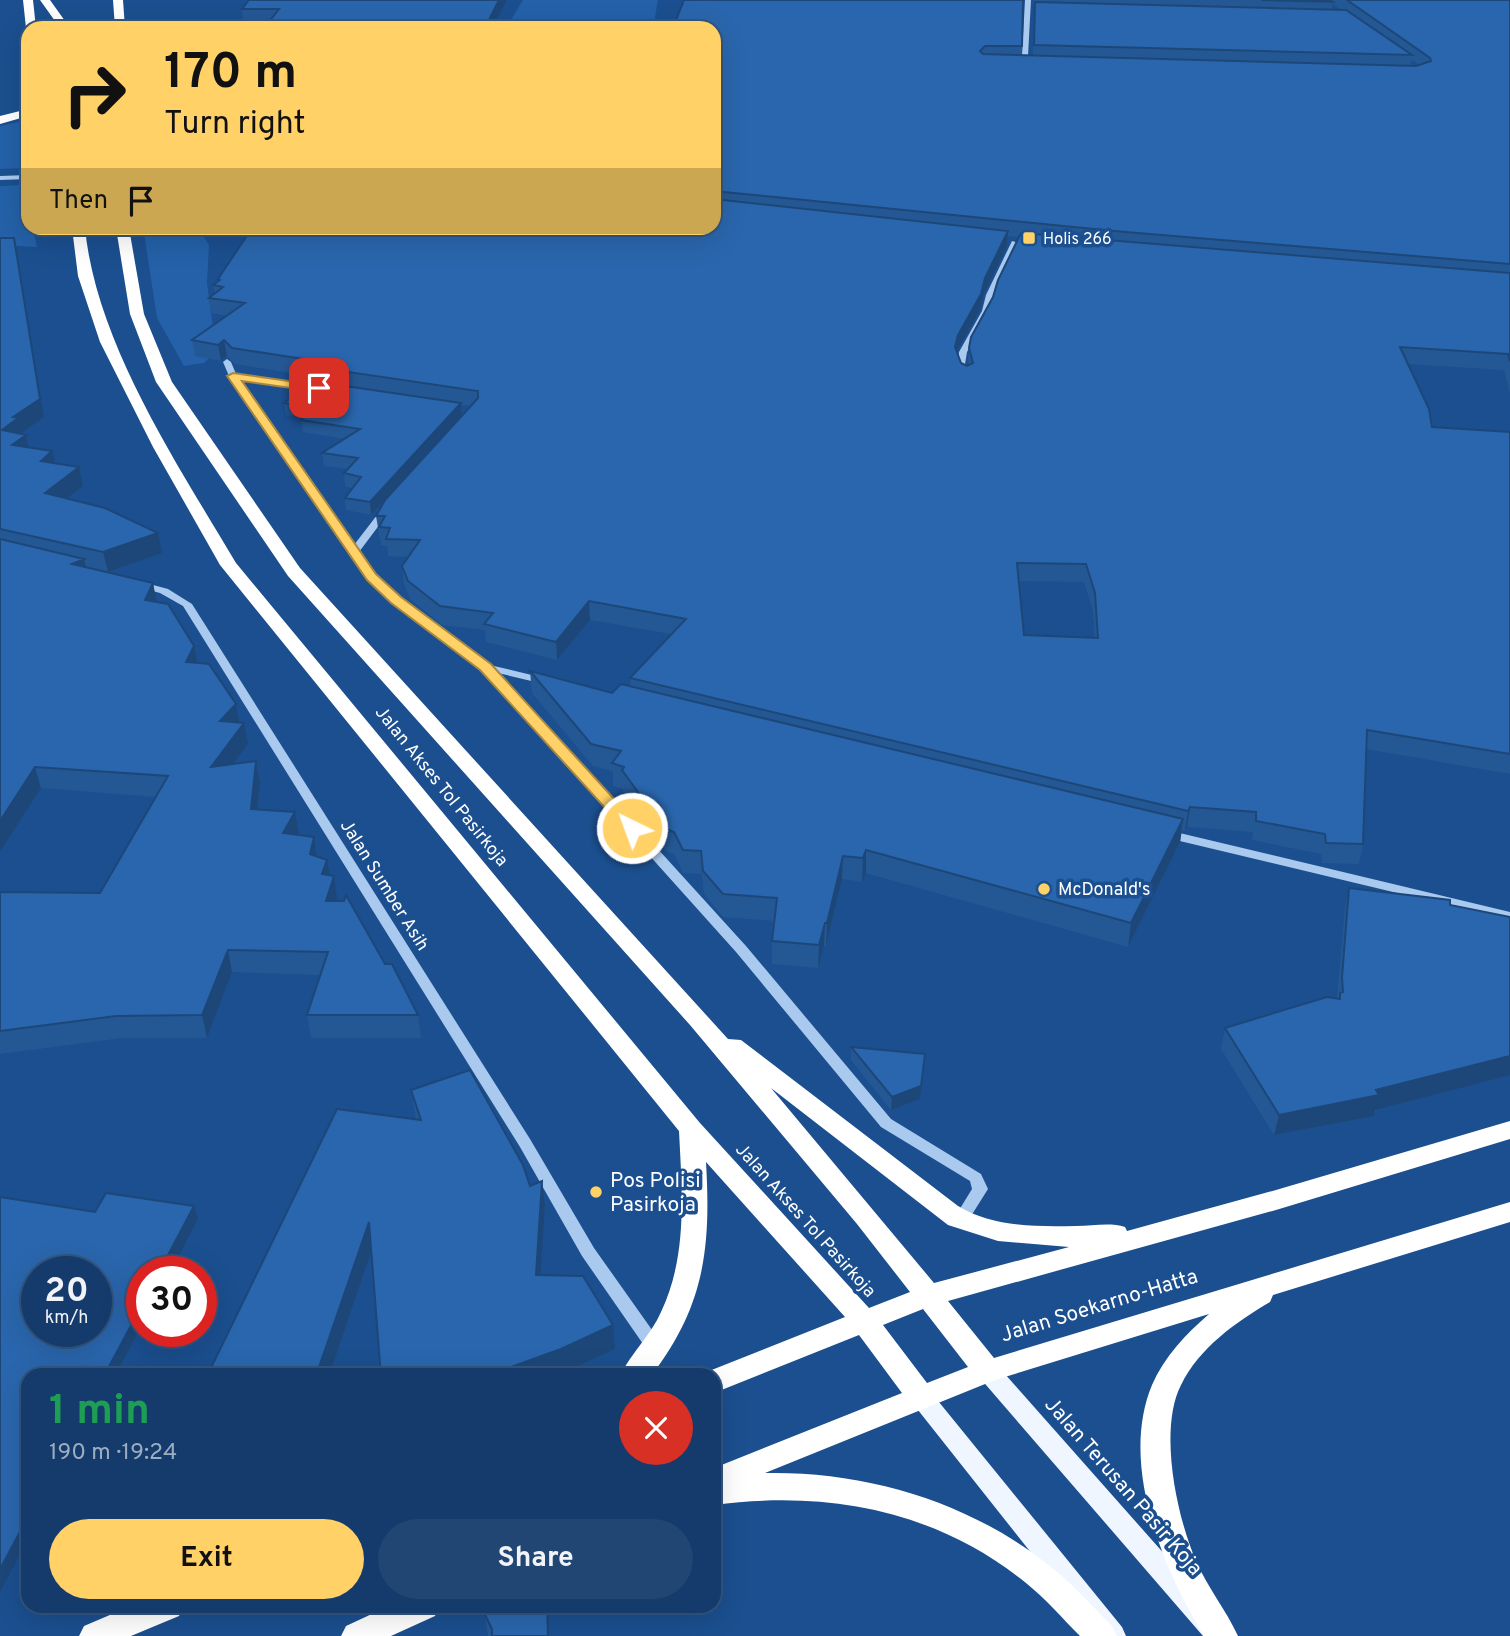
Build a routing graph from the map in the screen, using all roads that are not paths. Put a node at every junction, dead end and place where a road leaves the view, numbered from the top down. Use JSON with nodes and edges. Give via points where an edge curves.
{"nodes":[{"id":1,"x":28,"y":0,"type":"edge"},
{"id":2,"x":45,"y":0,"type":"edge"},
{"id":3,"x":118,"y":0,"type":"edge"},
{"id":4,"x":1028,"y":0,"type":"edge"},
{"id":5,"x":1029,"y":11,"type":"junction"},
{"id":6,"x":1042,"y":12,"type":"edge"},
{"id":7,"x":30,"y":21,"type":"edge"},
{"id":8,"x":60,"y":21,"type":"edge"},
{"id":9,"x":120,"y":21,"type":"edge"},
{"id":10,"x":1016,"y":64,"type":"edge"},
{"id":11,"x":1027,"y":64,"type":"junction"},
{"id":12,"x":1041,"y":65,"type":"edge"},
{"id":13,"x":21,"y":114,"type":"edge"},
{"id":14,"x":0,"y":120,"type":"edge"},
{"id":15,"x":21,"y":177,"type":"edge"},
{"id":16,"x":0,"y":178,"type":"edge"},
{"id":17,"x":78,"y":235,"type":"edge"},
{"id":18,"x":123,"y":235,"type":"edge"},
{"id":19,"x":1002,"y":241,"type":"edge"},
{"id":20,"x":1015,"y":243,"type":"junction"},
{"id":21,"x":1028,"y":244,"type":"edge"},
{"id":22,"x":228,"y":362,"type":"edge"},
{"id":23,"x":233,"y":376,"type":"junction"},
{"id":24,"x":966,"y":377,"type":"edge"},
{"id":25,"x":332,"y":390,"type":"edge"},
{"id":26,"x":394,"y":500,"type":"edge"},
{"id":27,"x":354,"y":552,"type":"junction"},
{"id":28,"x":128,"y":582,"type":"edge"},
{"id":29,"x":485,"y":667,"type":"junction"},
{"id":30,"x":554,"y":683,"type":"edge"},
{"id":31,"x":1154,"y":830,"type":"edge"},
{"id":32,"x":1510,"y":916,"type":"edge"},
{"id":33,"x":698,"y":1019,"type":"junction"},
{"id":34,"x":691,"y":1129,"type":"junction"},
{"id":35,"x":1510,"y":1130,"type":"edge"},
{"id":36,"x":1235,"y":1211,"type":"junction"},
{"id":37,"x":1510,"y":1212,"type":"edge"},
{"id":38,"x":961,"y":1220,"type":"junction"},
{"id":39,"x":1286,"y":1279,"type":"junction"},
{"id":40,"x":930,"y":1296,"type":"junction"},
{"id":41,"x":864,"y":1320,"type":"junction"},
{"id":42,"x":656,"y":1350,"type":"junction"},
{"id":43,"x":641,"y":1368,"type":"edge"},
{"id":44,"x":988,"y":1371,"type":"junction"},
{"id":45,"x":721,"y":1378,"type":"edge"},
{"id":46,"x":922,"y":1398,"type":"junction"},
{"id":47,"x":721,"y":1478,"type":"edge"},
{"id":48,"x":721,"y":1491,"type":"edge"},
{"id":49,"x":151,"y":1613,"type":"edge"},
{"id":50,"x":408,"y":1613,"type":"edge"},
{"id":51,"x":95,"y":1636,"type":"edge"},
{"id":52,"x":357,"y":1636,"type":"edge"},
{"id":53,"x":1101,"y":1636,"type":"edge"},
{"id":54,"x":1114,"y":1636,"type":"edge"},
{"id":55,"x":1221,"y":1636,"type":"edge"}],
"edges":[{"from":1,"to":7,"type":"highway"},
{"from":2,"to":8,"type":"highway"},
{"from":3,"to":9,"type":"highway"},
{"from":4,"to":5,"type":"street"},
{"from":5,"to":6,"type":"street"},
{"from":5,"to":11,"type":"street"},
{"from":10,"to":11,"type":"street"},
{"from":11,"to":12,"type":"street"},
{"from":13,"to":14,"type":"highway"},
{"from":15,"to":16,"type":"street"},
{"from":17,"to":34,"type":"highway","name":"Jalan Akses Tol Pasirkoja","via":[[79,260],[103,337],[229,565]]},
{"from":18,"to":33,"type":"highway","name":"Jalan Akses Tol Pasirkoja","via":[[136,314],[164,382],[294,572]]},
{"from":19,"to":20,"type":"street"},
{"from":20,"to":21,"type":"street"},
{"from":20,"to":24,"type":"street","via":[[963,352]]},
{"from":22,"to":23,"type":"street"},
{"from":23,"to":25,"type":"street"},
{"from":23,"to":27,"type":"street"},
{"from":26,"to":27,"type":"street"},
{"from":27,"to":29,"type":"street","via":[[396,600]]},
{"from":28,"to":42,"type":"street","name":"Jalan Sumber Asih","via":[[164,591],[187,604],[588,1252]]},
{"from":29,"to":30,"type":"street"},
{"from":29,"to":38,"type":"street","via":[[741,949],[886,1123],[976,1178],[980,1189]]},
{"from":31,"to":32,"type":"street"},
{"from":33,"to":38,"type":"highway"},
{"from":33,"to":40,"type":"highway","name":"Jalan Akses Tol Pasirkoja"},
{"from":34,"to":41,"type":"highway","name":"Jalan Akses Tol Pasirkoja"},
{"from":34,"to":42,"type":"highway","via":[[694,1240],[683,1295]]},
{"from":35,"to":36,"type":"highway"},
{"from":36,"to":38,"type":"highway","via":[[1134,1233],[1088,1237],[1003,1231]]},
{"from":36,"to":40,"type":"highway"},
{"from":37,"to":39,"type":"highway","name":"Jalan Soekarno-Hatta"},
{"from":39,"to":44,"type":"highway","name":"Jalan Soekarno-Hatta"},
{"from":39,"to":55,"type":"highway","via":[[1227,1316],[1192,1346],[1167,1382],[1158,1421],[1155,1464],[1161,1510],[1176,1556]]},
{"from":40,"to":41,"type":"highway"},
{"from":40,"to":44,"type":"highway","name":"Jalan Akses Tol Pasirkoja"},
{"from":41,"to":45,"type":"highway"},
{"from":41,"to":46,"type":"highway","name":"Jalan Akses Tol Pasirkoja"},
{"from":42,"to":43,"type":"highway"},
{"from":44,"to":46,"type":"highway","name":"Jalan Soekarno-Hatta"},
{"from":44,"to":55,"type":"main road","name":"Jalan Terusan Pasir Koja"},
{"from":46,"to":47,"type":"highway","name":"Jalan Soekarno-Hatta"},
{"from":46,"to":54,"type":"main road"},
{"from":48,"to":53,"type":"highway","via":[[782,1485],[833,1487],[934,1514],[983,1537],[1029,1567]]},
{"from":49,"to":51,"type":"highway"},
{"from":50,"to":52,"type":"highway"}]}
